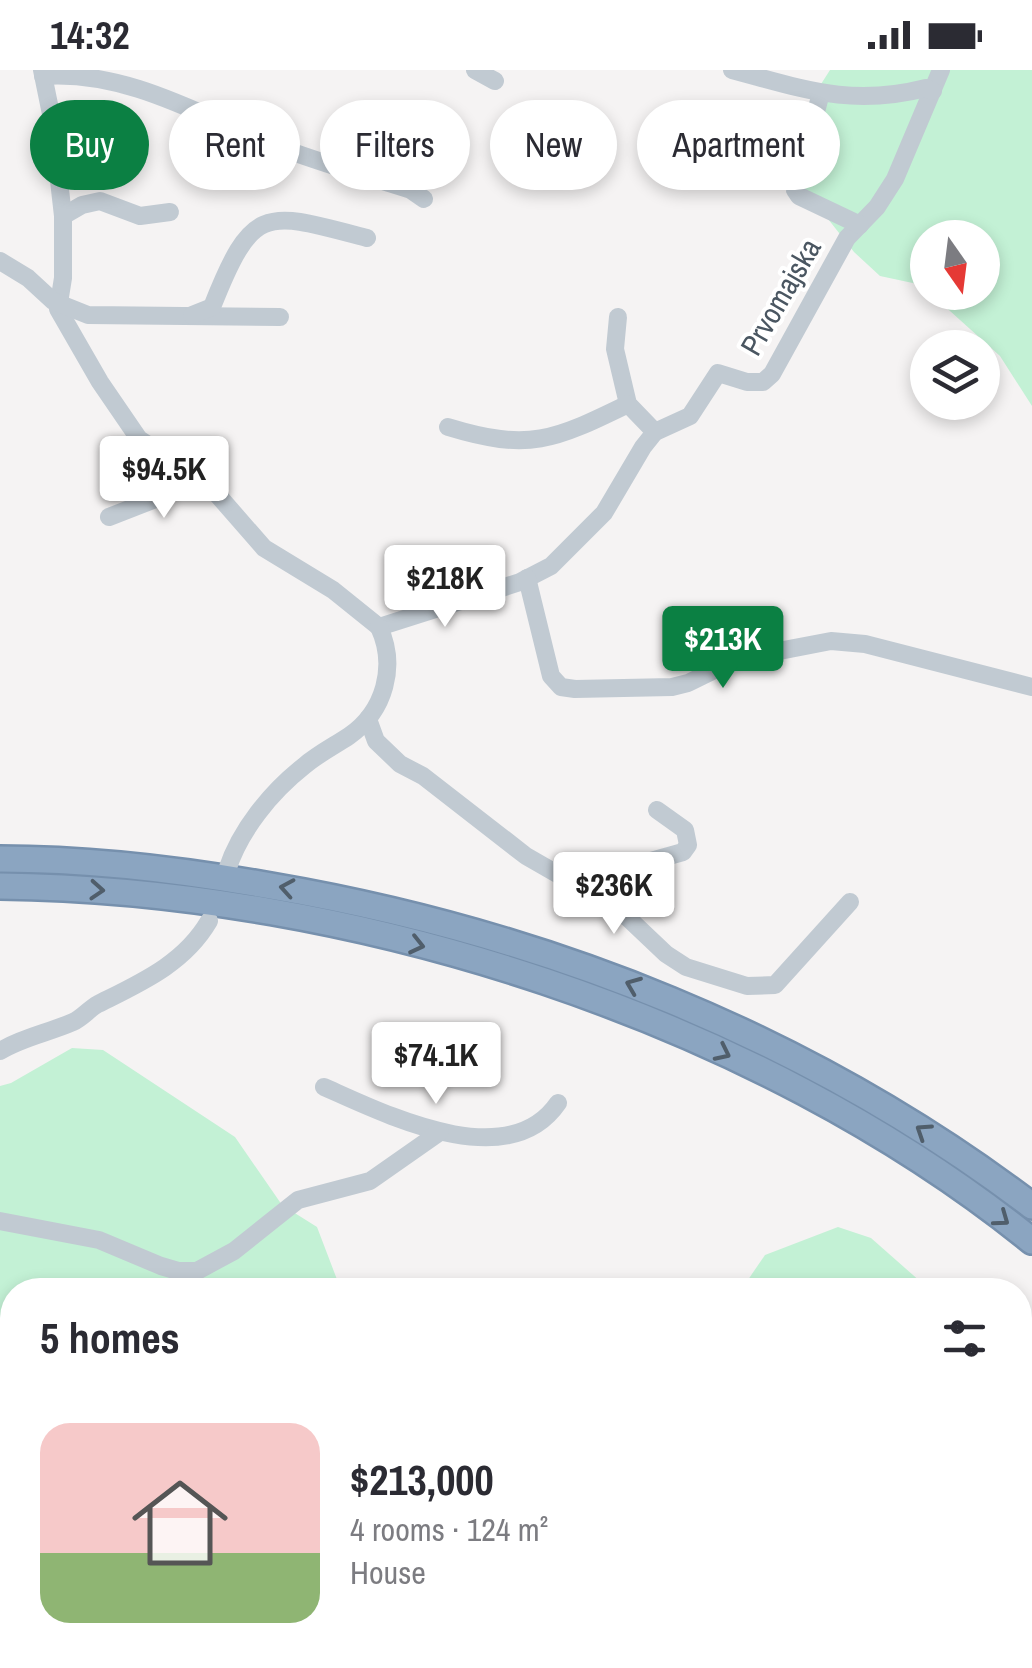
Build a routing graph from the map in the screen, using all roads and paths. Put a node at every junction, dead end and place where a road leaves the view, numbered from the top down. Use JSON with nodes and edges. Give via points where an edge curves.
{"nodes":[{"id":1,"x":475,"y":70,"type":"edge"},
{"id":2,"x":732,"y":70,"type":"edge"},
{"id":3,"x":942,"y":70,"type":"edge"},
{"id":4,"x":43,"y":73,"type":"edge"},
{"id":5,"x":495,"y":81,"type":"dead end"},
{"id":6,"x":933,"y":91,"type":"junction"},
{"id":7,"x":821,"y":94,"type":"junction"},
{"id":8,"x":424,"y":199,"type":"dead end"},
{"id":9,"x":170,"y":212,"type":"dead end"},
{"id":10,"x":62,"y":216,"type":"junction"},
{"id":11,"x":860,"y":225,"type":"junction"},
{"id":12,"x":367,"y":238,"type":"dead end"},
{"id":13,"x":0,"y":261,"type":"edge"},
{"id":14,"x":58,"y":304,"type":"junction"},
{"id":15,"x":192,"y":316,"type":"junction"},
{"id":16,"x":280,"y":317,"type":"dead end"},
{"id":17,"x":618,"y":318,"type":"dead end"},
{"id":18,"x":628,"y":404,"type":"junction"},
{"id":19,"x":448,"y":427,"type":"dead end"},
{"id":20,"x":655,"y":432,"type":"junction"},
{"id":21,"x":196,"y":476,"type":"junction"},
{"id":22,"x":109,"y":518,"type":"dead end"},
{"id":23,"x":526,"y":578,"type":"junction"},
{"id":24,"x":379,"y":627,"type":"junction"},
{"id":25,"x":1032,"y":688,"type":"edge"},
{"id":26,"x":368,"y":719,"type":"junction"},
{"id":27,"x":657,"y":810,"type":"dead end"},
{"id":28,"x":0,"y":859,"type":"edge"},
{"id":29,"x":227,"y":870,"type":"dead end"},
{"id":30,"x":573,"y":883,"type":"junction"},
{"id":31,"x":0,"y":886,"type":"edge"},
{"id":32,"x":850,"y":902,"type":"dead end"},
{"id":33,"x":209,"y":922,"type":"dead end"},
{"id":34,"x":0,"y":1051,"type":"edge"},
{"id":35,"x":324,"y":1087,"type":"dead end"},
{"id":36,"x":558,"y":1103,"type":"dead end"},
{"id":37,"x":440,"y":1132,"type":"junction"},
{"id":38,"x":1032,"y":1206,"type":"edge"},
{"id":39,"x":0,"y":1221,"type":"edge"},
{"id":40,"x":1032,"y":1242,"type":"edge"}],
"edges":[{"from":1,"to":5,"type":"street"},
{"from":2,"to":7,"type":"street"},
{"from":3,"to":6,"type":"street","name":"Prvomajska"},
{"from":4,"to":8,"type":"street","via":[[149,92]]},
{"from":4,"to":10,"type":"street"},
{"from":6,"to":7,"type":"street","via":[[876,98]]},
{"from":6,"to":11,"type":"street","name":"Prvomajska","via":[[895,179]]},
{"from":7,"to":11,"type":"street","via":[[795,190]]},
{"from":9,"to":10,"type":"street","via":[[140,216],[100,202]]},
{"from":10,"to":14,"type":"street"},
{"from":11,"to":20,"type":"street","name":"Prvomajska","via":[[772,374],[747,382],[718,373],[690,416]]},
{"from":12,"to":15,"type":"street","via":[[276,219],[254,227],[212,307]]},
{"from":13,"to":14,"type":"street"},
{"from":14,"to":15,"type":"street","via":[[110,318]]},
{"from":14,"to":21,"type":"street","via":[[127,425]]},
{"from":15,"to":16,"type":"street"},
{"from":17,"to":18,"type":"street","via":[[615,348]]},
{"from":18,"to":19,"type":"street","via":[[570,432],[533,441],[490,440]]},
{"from":18,"to":20,"type":"street"},
{"from":20,"to":23,"type":"street","name":"Prvomajska","via":[[604,513],[551,566]]},
{"from":21,"to":22,"type":"street"},
{"from":21,"to":24,"type":"street","via":[[264,548]]},
{"from":23,"to":24,"type":"street","name":"Prvomajska"},
{"from":23,"to":25,"type":"street","via":[[551,676],[560,687],[672,687],[737,659],[831,641]]},
{"from":24,"to":26,"type":"street","via":[[388,676]]},
{"from":26,"to":29,"type":"street","via":[[286,783],[251,822]]},
{"from":26,"to":30,"type":"street","via":[[376,741],[400,764]]},
{"from":27,"to":30,"type":"street","via":[[685,830],[683,852]]},
{"from":38,"to":28,"type":"highway","one_way":true,"via":[[875,1100],[730,1024],[587,966],[442,921],[314,893],[128,866]]},
{"from":30,"to":32,"type":"street","via":[[628,918],[673,959],[748,986],[775,985]]},
{"from":31,"to":40,"type":"highway","one_way":true,"via":[[151,895],[310,920],[580,992],[716,1049],[855,1121]]},
{"from":33,"to":34,"type":"street","via":[[192,946],[142,984]]},
{"from":35,"to":37,"type":"street"},
{"from":36,"to":37,"type":"street","via":[[529,1130],[484,1137]]},
{"from":37,"to":39,"type":"street","via":[[370,1180],[298,1200],[197,1271],[178,1272],[100,1240]]}]}
